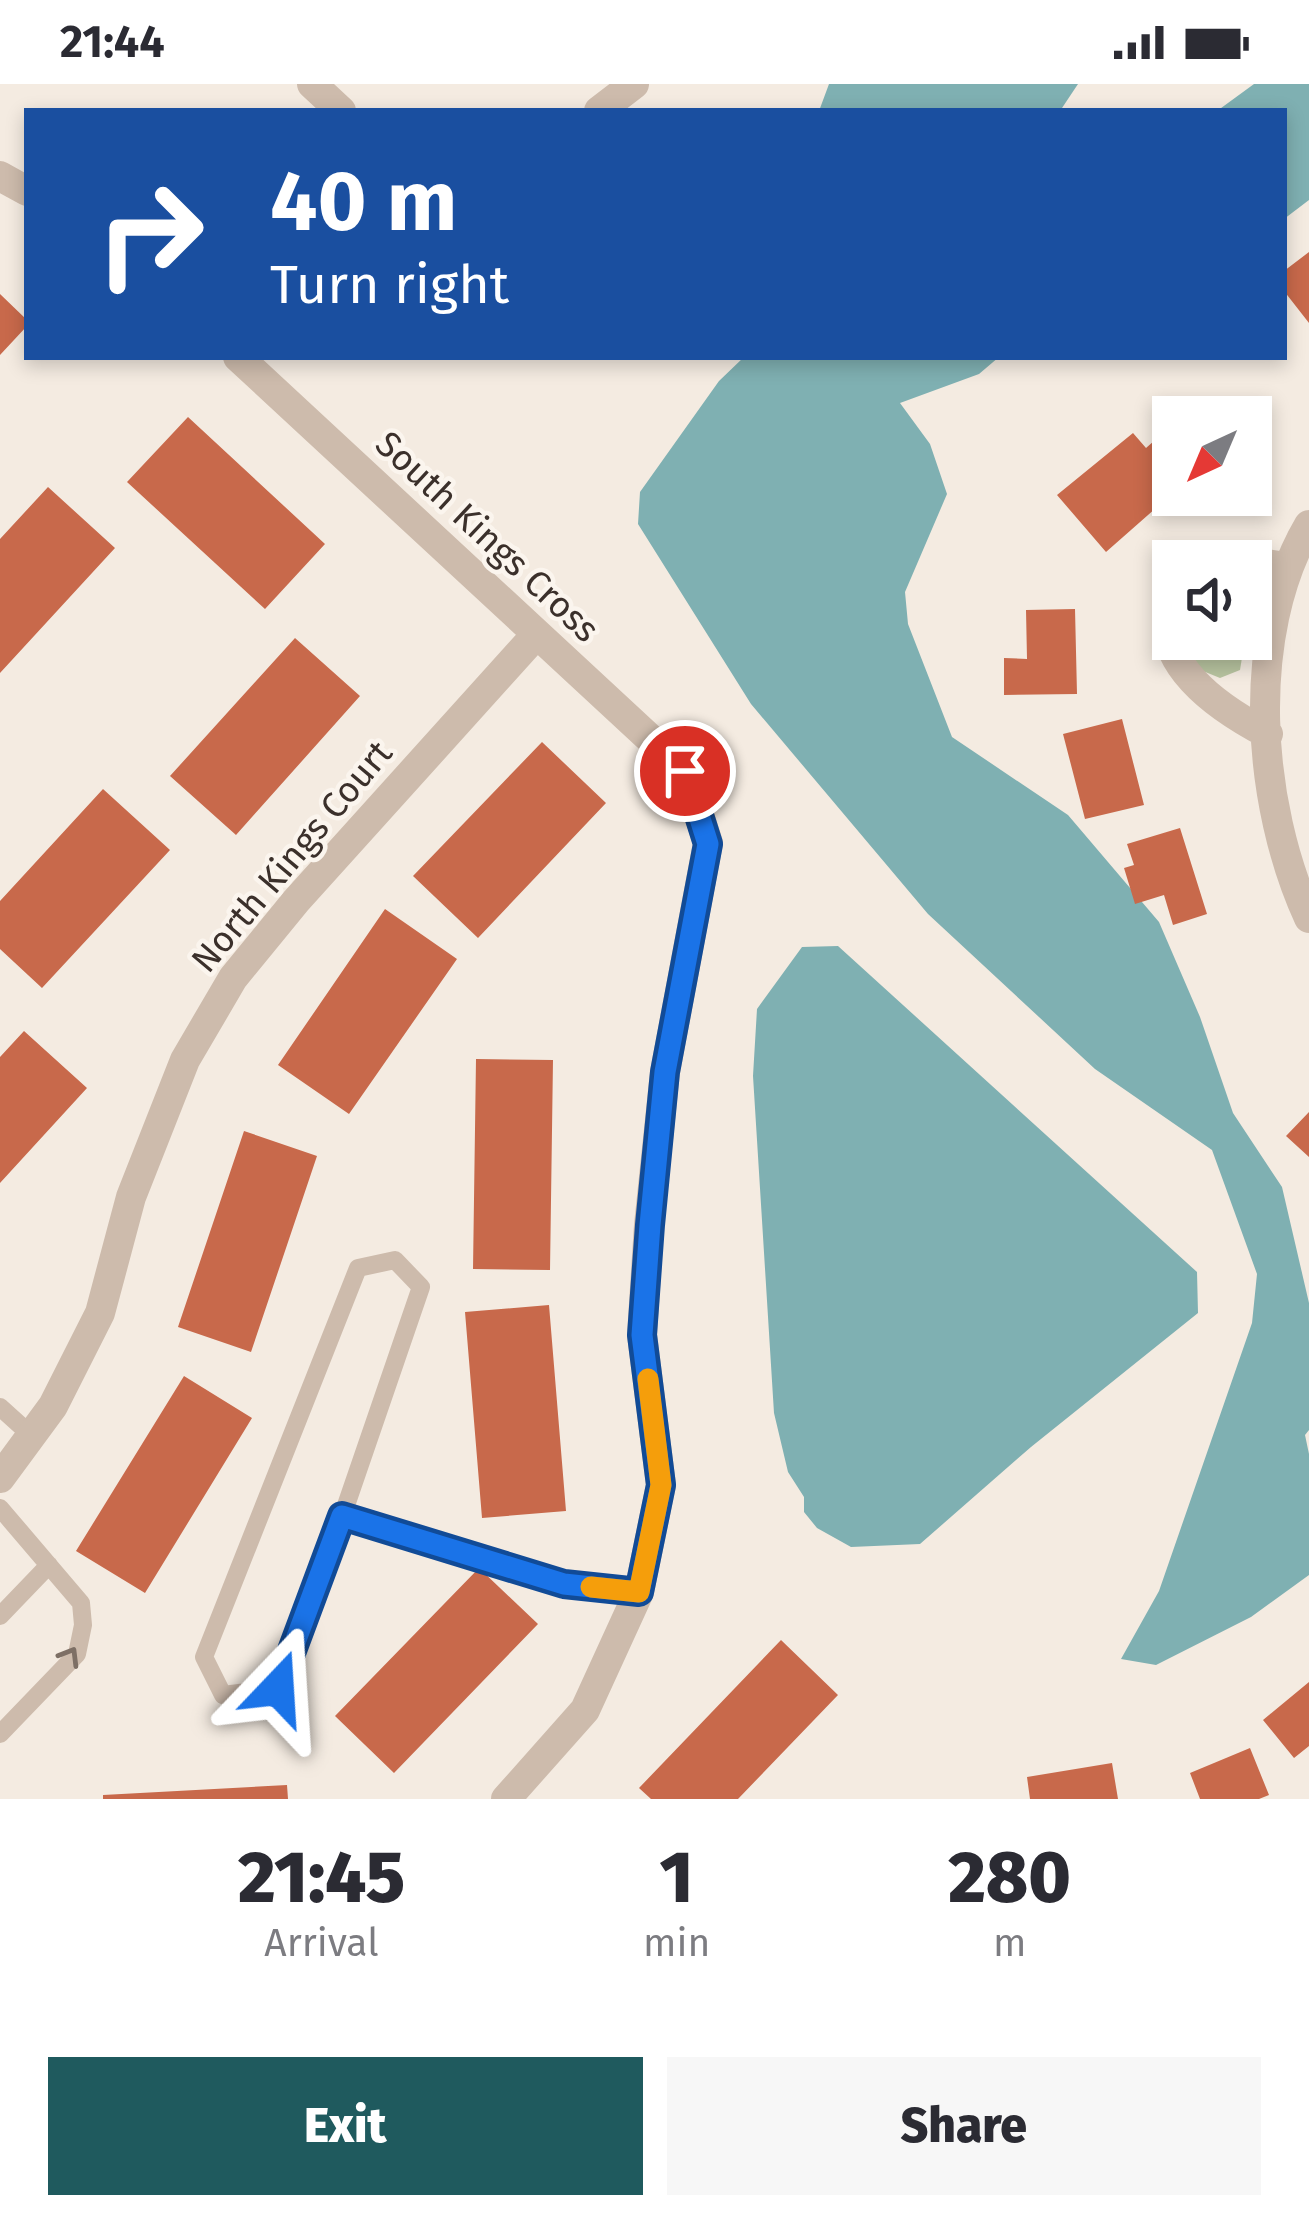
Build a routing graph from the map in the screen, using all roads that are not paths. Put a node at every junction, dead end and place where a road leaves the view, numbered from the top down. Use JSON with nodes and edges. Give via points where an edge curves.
{"nodes":[{"id":1,"x":312,"y":84,"type":"edge"},
{"id":2,"x":634,"y":84,"type":"edge"},
{"id":3,"x":338,"y":108,"type":"edge"},
{"id":4,"x":603,"y":108,"type":"edge"},
{"id":5,"x":241,"y":360,"type":"edge"},
{"id":6,"x":1309,"y":524,"type":"edge"},
{"id":7,"x":1272,"y":565,"type":"edge"},
{"id":8,"x":1287,"y":567,"type":"junction"},
{"id":9,"x":535,"y":636,"type":"junction"},
{"id":10,"x":1179,"y":660,"type":"edge"},
{"id":11,"x":1268,"y":734,"type":"junction"},
{"id":12,"x":1309,"y":919,"type":"edge"},
{"id":13,"x":0,"y":1407,"type":"edge"},
{"id":14,"x":31,"y":1436,"type":"junction"},
{"id":15,"x":0,"y":1478,"type":"edge"},
{"id":16,"x":0,"y":1508,"type":"edge"},
{"id":17,"x":342,"y":1516,"type":"junction"},
{"id":18,"x":49,"y":1564,"type":"junction"},
{"id":19,"x":639,"y":1592,"type":"junction"},
{"id":20,"x":0,"y":1616,"type":"edge"},
{"id":21,"x":0,"y":1734,"type":"edge"},
{"id":22,"x":506,"y":1799,"type":"edge"}],
"edges":[{"from":1,"to":3,"type":"street"},
{"from":2,"to":4,"type":"street"},
{"from":5,"to":9,"type":"street","name":"South Kings Cross"},
{"from":6,"to":8,"type":"street"},
{"from":7,"to":8,"type":"street"},
{"from":8,"to":11,"type":"street","via":[[1267,653]]},
{"from":9,"to":14,"type":"street","name":"North Kings Court","via":[[233,978],[185,1060],[131,1197],[100,1313]]},
{"from":9,"to":19,"type":"street","name":"South Kings Cross","via":[[685,771],[708,844],[665,1072],[650,1225],[642,1335],[661,1485]]},
{"from":10,"to":11,"type":"street","via":[[1229,714]]},
{"from":11,"to":12,"type":"street","via":[[1284,856]]},
{"from":13,"to":14,"type":"lane"},
{"from":14,"to":15,"type":"street","name":"North Kings Court"},
{"from":16,"to":18,"type":"lane"},
{"from":17,"to":17,"type":"lane","via":[[422,1287],[394,1260],[358,1268],[204,1657],[223,1695],[278,1688]]},
{"from":17,"to":19,"type":"lane","via":[[564,1584]]},
{"from":18,"to":20,"type":"lane"},
{"from":21,"to":18,"type":"lane","one_way":true,"via":[[77,1654],[81,1603]]},
{"from":19,"to":22,"type":"street","via":[[585,1711]]}]}
